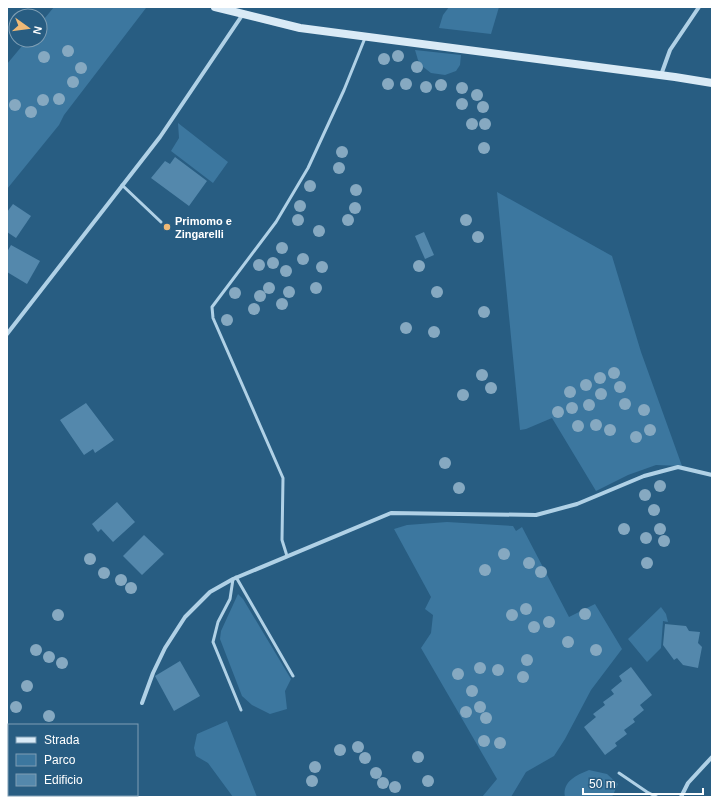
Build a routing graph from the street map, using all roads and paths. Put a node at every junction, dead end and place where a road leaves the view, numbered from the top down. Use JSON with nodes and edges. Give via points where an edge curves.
{"nodes":[{"id":1,"x":215,"y":7,"type":"edge"},
{"id":2,"x":699,"y":7,"type":"edge"},
{"id":3,"x":244,"y":14,"type":"junction"},
{"id":4,"x":365,"y":36,"type":"junction"},
{"id":5,"x":661,"y":75,"type":"junction"},
{"id":6,"x":712,"y":83,"type":"edge"},
{"id":7,"x":122,"y":185,"type":"junction"},
{"id":8,"x":161,"y":222,"type":"dead end"},
{"id":9,"x":7,"y":334,"type":"edge"},
{"id":10,"x":712,"y":475,"type":"edge"},
{"id":11,"x":287,"y":556,"type":"junction"},
{"id":12,"x":234,"y":578,"type":"junction"},
{"id":13,"x":293,"y":676,"type":"dead end"},
{"id":14,"x":142,"y":703,"type":"dead end"},
{"id":15,"x":241,"y":710,"type":"dead end"},
{"id":16,"x":712,"y":757,"type":"edge"},
{"id":17,"x":619,"y":773,"type":"dead end"},
{"id":18,"x":657,"y":797,"type":"edge"},
{"id":19,"x":681,"y":797,"type":"edge"}],
"edges":[{"from":1,"to":3,"type":"main road"},
{"from":2,"to":5,"type":"street","via":[[670,50]]},
{"from":3,"to":4,"type":"main road","via":[[300,28]]},
{"from":3,"to":7,"type":"street","via":[[160,137]]},
{"from":4,"to":5,"type":"main road"},
{"from":4,"to":11,"type":"lane","via":[[344,90],[308,168],[276,222],[212,306],[213,318],[282,478],[282,540]]},
{"from":5,"to":6,"type":"main road"},
{"from":7,"to":8,"type":"lane"},
{"from":7,"to":9,"type":"street"},
{"from":10,"to":11,"type":"street","via":[[678,467],[644,476],[577,504],[536,515],[391,513]]},
{"from":11,"to":12,"type":"street"},
{"from":12,"to":13,"type":"lane"},
{"from":12,"to":14,"type":"street","via":[[210,592],[185,618],[165,648]]},
{"from":12,"to":15,"type":"lane","via":[[230,598],[218,622],[213,642]]},
{"from":16,"to":19,"type":"street","via":[[688,782]]},
{"from":17,"to":18,"type":"lane"}]}
